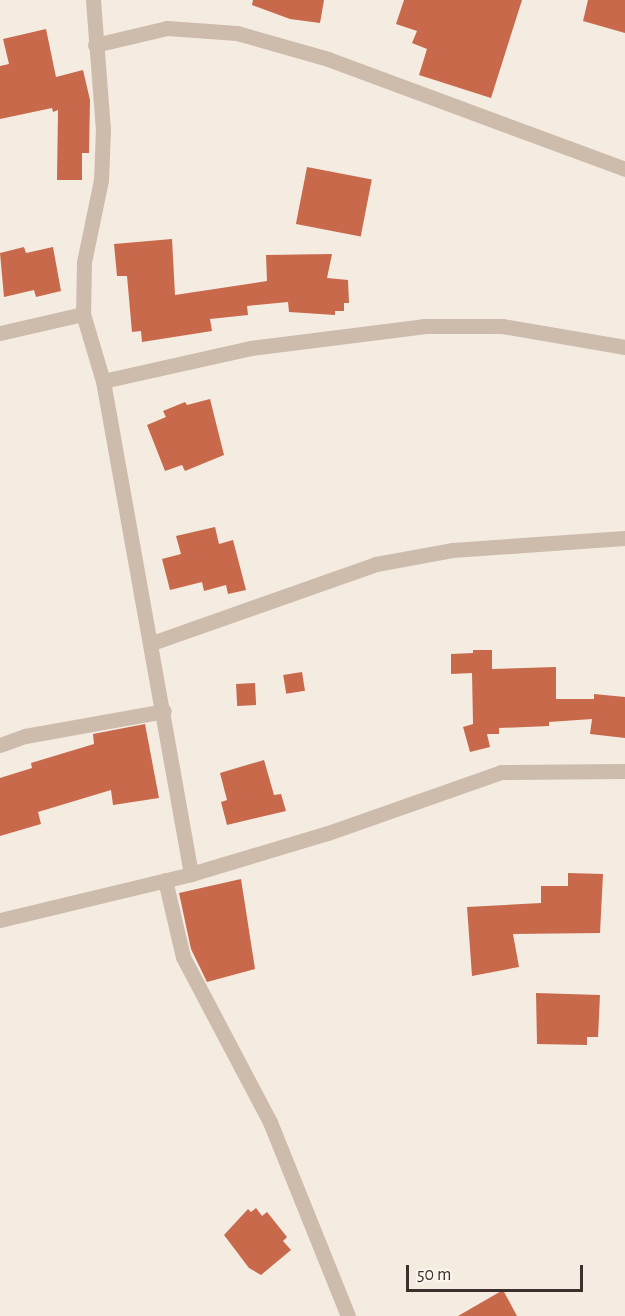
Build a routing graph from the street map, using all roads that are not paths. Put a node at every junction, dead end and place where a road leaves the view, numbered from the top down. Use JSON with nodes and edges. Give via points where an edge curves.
{"nodes":[{"id":1,"x":93,"y":0,"type":"edge"},
{"id":2,"x":95,"y":45,"type":"junction"},
{"id":3,"x":625,"y":169,"type":"edge"},
{"id":4,"x":83,"y":314,"type":"junction"},
{"id":5,"x":0,"y":333,"type":"edge"},
{"id":6,"x":625,"y":346,"type":"edge"},
{"id":7,"x":103,"y":381,"type":"junction"},
{"id":8,"x":625,"y":537,"type":"edge"},
{"id":9,"x":152,"y":643,"type":"junction"},
{"id":10,"x":164,"y":711,"type":"junction"},
{"id":11,"x":0,"y":745,"type":"edge"},
{"id":12,"x":625,"y":771,"type":"edge"},
{"id":13,"x":190,"y":874,"type":"junction"},
{"id":14,"x":165,"y":880,"type":"junction"},
{"id":15,"x":0,"y":920,"type":"edge"},
{"id":16,"x":348,"y":1316,"type":"edge"}],
"edges":[{"from":1,"to":2,"type":"street"},
{"from":2,"to":3,"type":"street","via":[[167,28],[237,33],[328,59]]},
{"from":2,"to":4,"type":"street","via":[[103,129],[101,180],[84,262]]},
{"from":4,"to":5,"type":"street"},
{"from":4,"to":7,"type":"street"},
{"from":6,"to":7,"type":"street","via":[[502,326],[424,326],[251,348]]},
{"from":7,"to":9,"type":"street"},
{"from":8,"to":9,"type":"street","via":[[452,550],[376,564]]},
{"from":9,"to":10,"type":"street"},
{"from":10,"to":11,"type":"street","via":[[25,736]]},
{"from":10,"to":13,"type":"street"},
{"from":12,"to":13,"type":"street","via":[[501,772],[328,833]]},
{"from":13,"to":14,"type":"street"},
{"from":14,"to":15,"type":"street"},
{"from":14,"to":16,"type":"street","via":[[183,957],[270,1122]]}]}
